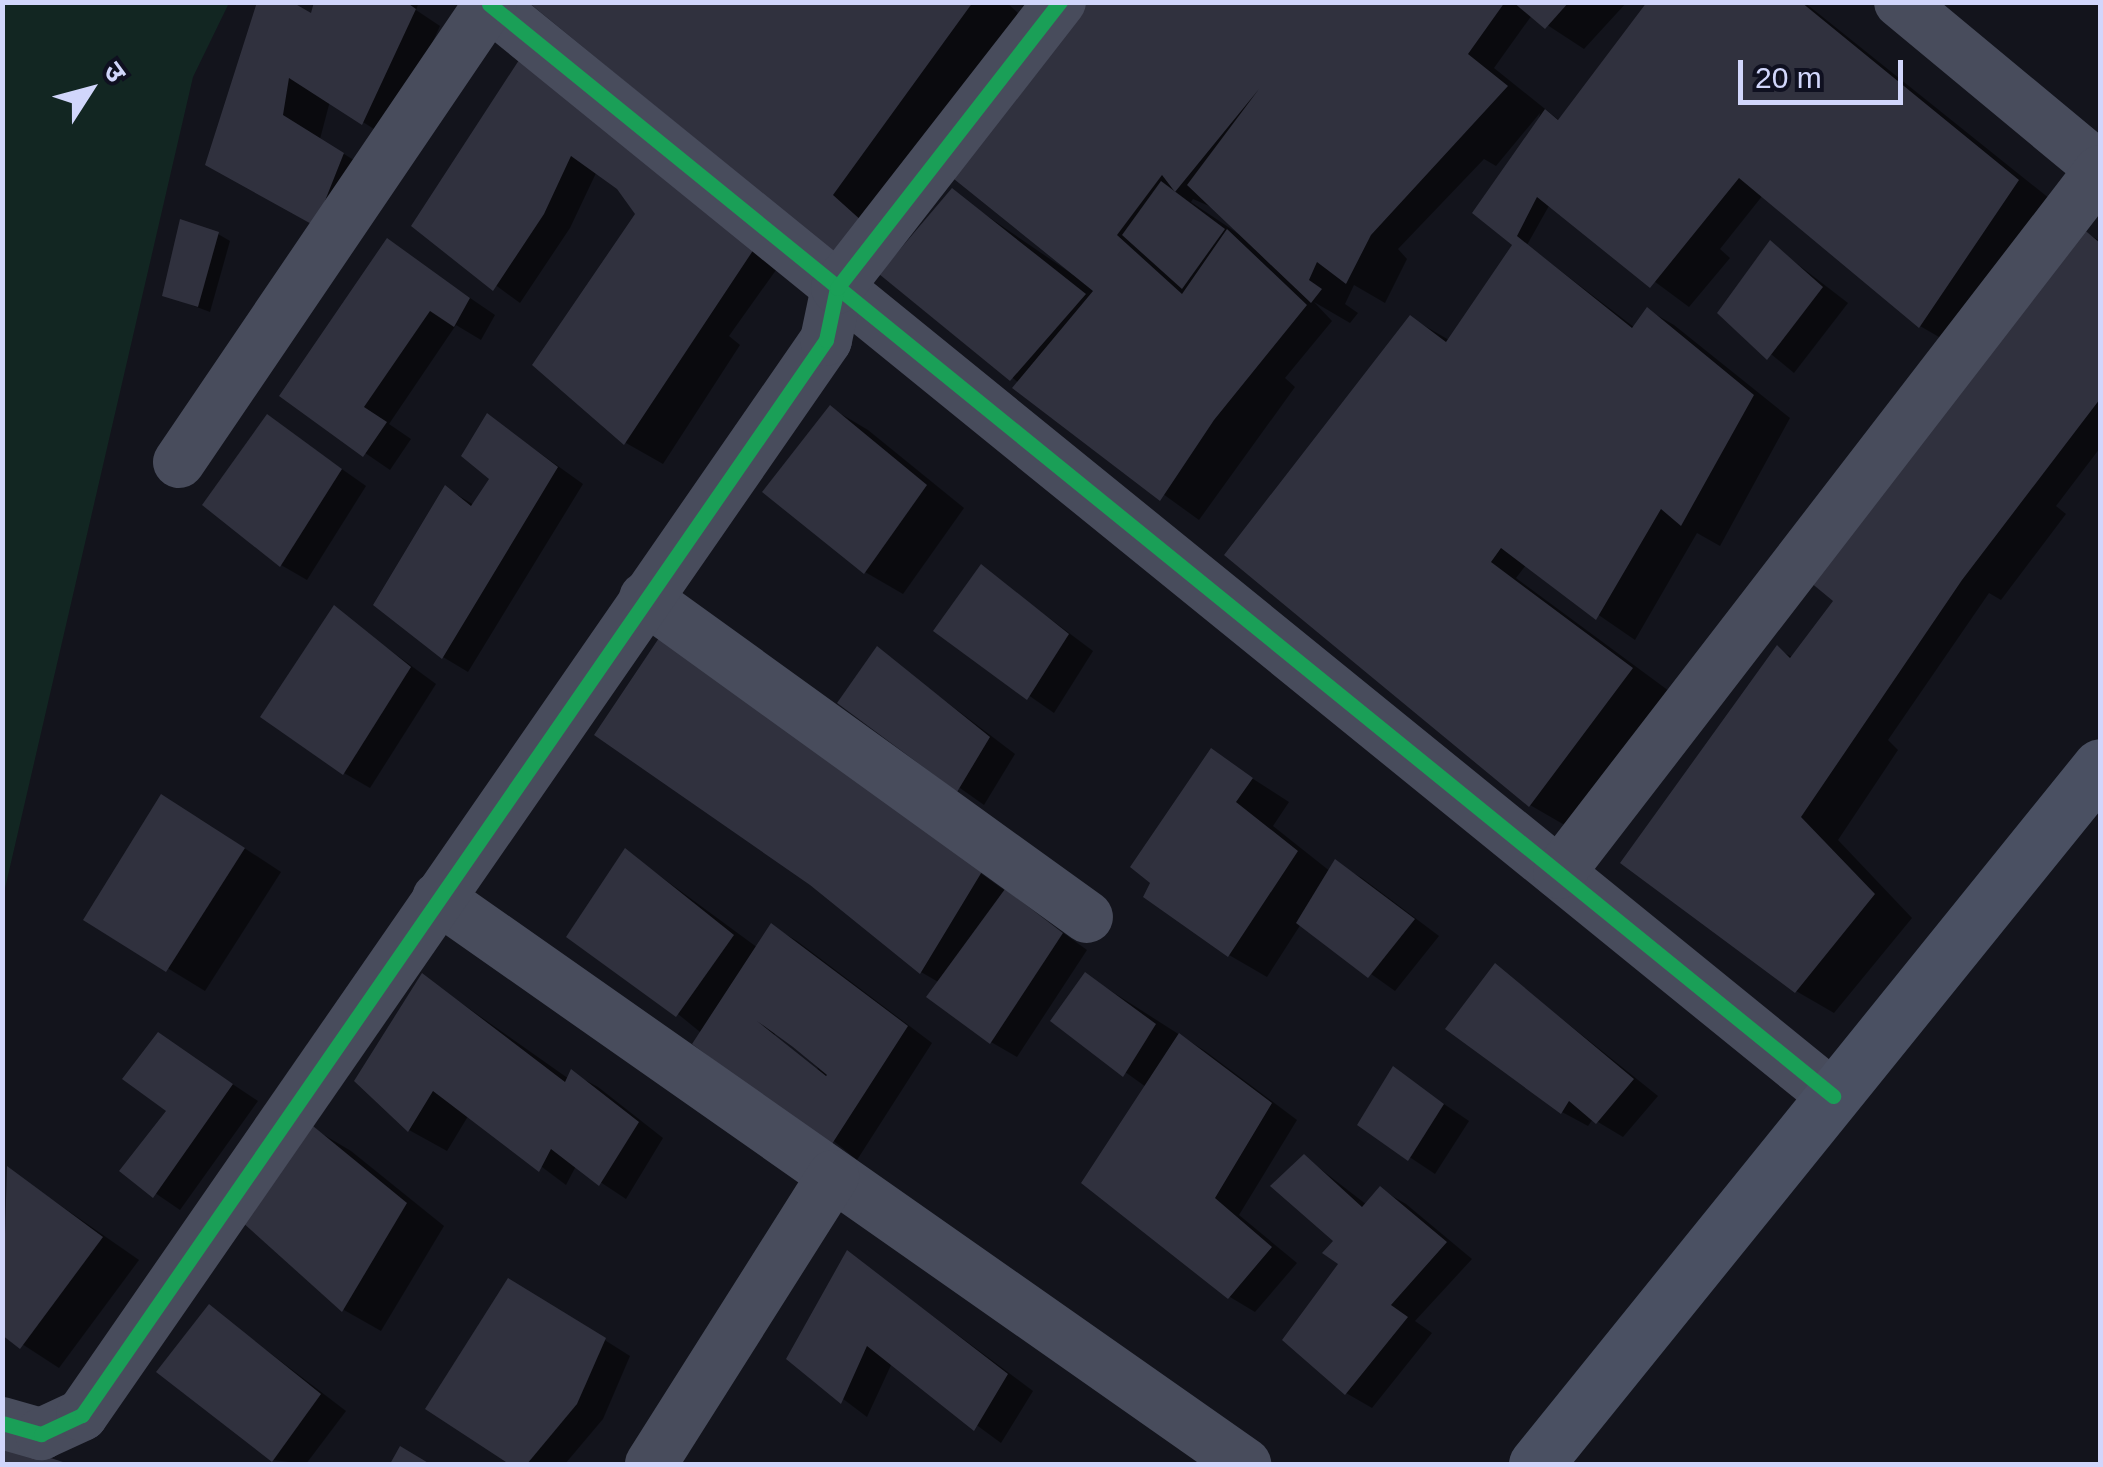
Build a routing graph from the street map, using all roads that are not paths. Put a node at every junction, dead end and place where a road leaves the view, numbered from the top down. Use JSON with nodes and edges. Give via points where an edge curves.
{"nodes":[{"id":1,"x":1060,"y":2,"type":"edge"},
{"id":2,"x":1900,"y":2,"type":"edge"},
{"id":3,"x":490,"y":4,"type":"edge"},
{"id":4,"x":2100,"y":169,"type":"edge"},
{"id":5,"x":837,"y":288,"type":"junction"},
{"id":6,"x":178,"y":462,"type":"dead end"},
{"id":7,"x":646,"y":598,"type":"junction"},
{"id":8,"x":2100,"y":766,"type":"edge"},
{"id":9,"x":1559,"y":874,"type":"junction"},
{"id":10,"x":438,"y":898,"type":"junction"},
{"id":11,"x":1087,"y":917,"type":"dead end"},
{"id":12,"x":1834,"y":1096,"type":"junction"},
{"id":13,"x":832,"y":1176,"type":"junction"},
{"id":14,"x":2,"y":1422,"type":"edge"},
{"id":15,"x":651,"y":1464,"type":"edge"},
{"id":16,"x":1245,"y":1464,"type":"edge"},
{"id":17,"x":1536,"y":1464,"type":"edge"}],
"edges":[{"from":1,"to":5,"type":"street"},
{"from":2,"to":4,"type":"street"},
{"from":3,"to":5,"type":"street"},
{"from":3,"to":6,"type":"street"},
{"from":4,"to":9,"type":"street"},
{"from":5,"to":7,"type":"street","via":[[826,340]]},
{"from":5,"to":9,"type":"street"},
{"from":7,"to":10,"type":"street"},
{"from":7,"to":11,"type":"street"},
{"from":8,"to":12,"type":"street"},
{"from":9,"to":12,"type":"street"},
{"from":10,"to":13,"type":"street"},
{"from":10,"to":14,"type":"street","via":[[82,1415],[42,1434]]},
{"from":12,"to":17,"type":"street"},
{"from":13,"to":15,"type":"street"},
{"from":13,"to":16,"type":"street"}]}
